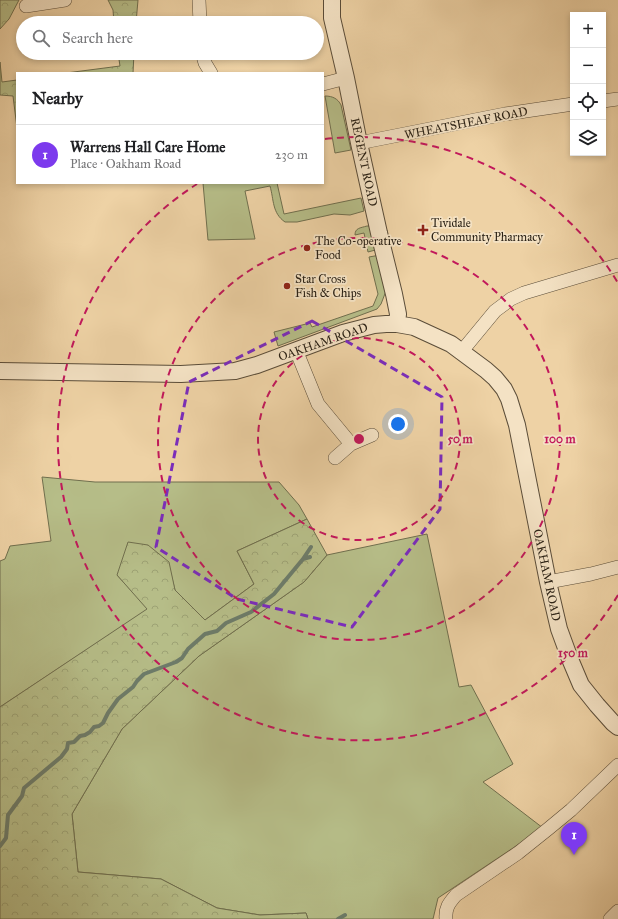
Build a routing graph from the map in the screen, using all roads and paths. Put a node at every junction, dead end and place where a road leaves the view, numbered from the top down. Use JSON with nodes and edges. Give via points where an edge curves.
{"nodes":[{"id":1,"x":58,"y":0,"type":"edge"},
{"id":2,"x":199,"y":0,"type":"edge"},
{"id":3,"x":332,"y":0,"type":"edge"},
{"id":4,"x":26,"y":6,"type":"dead end"},
{"id":5,"x":200,"y":16,"type":"edge"},
{"id":6,"x":204,"y":60,"type":"edge"},
{"id":7,"x":210,"y":72,"type":"edge"},
{"id":8,"x":346,"y":78,"type":"junction"},
{"id":9,"x":324,"y":84,"type":"edge"},
{"id":10,"x":618,"y":99,"type":"edge"},
{"id":11,"x":606,"y":100,"type":"edge"},
{"id":12,"x":570,"y":104,"type":"edge"},
{"id":13,"x":359,"y":143,"type":"junction"},
{"id":14,"x":618,"y":265,"type":"edge"},
{"id":15,"x":397,"y":324,"type":"junction"},
{"id":16,"x":296,"y":350,"type":"junction"},
{"id":17,"x":462,"y":351,"type":"junction"},
{"id":18,"x":0,"y":372,"type":"edge"},
{"id":19,"x":372,"y":435,"type":"dead end"},
{"id":20,"x":351,"y":444,"type":"junction"},
{"id":21,"x":335,"y":458,"type":"dead end"},
{"id":22,"x":618,"y":568,"type":"edge"},
{"id":23,"x":548,"y":582,"type":"junction"},
{"id":24,"x":618,"y":727,"type":"edge"},
{"id":25,"x":618,"y":764,"type":"edge"},
{"id":26,"x":618,"y":911,"type":"edge"},
{"id":27,"x":446,"y":919,"type":"edge"},
{"id":28,"x":610,"y":919,"type":"edge"}],
"edges":[{"from":1,"to":4,"type":"street"},
{"from":2,"to":5,"type":"street"},
{"from":3,"to":8,"type":"street","name":"REGENT ROAD","via":[[332,18]]},
{"from":6,"to":7,"type":"street"},
{"from":8,"to":9,"type":"street"},
{"from":8,"to":13,"type":"street","name":"REGENT ROAD"},
{"from":10,"to":11,"type":"street"},
{"from":12,"to":13,"type":"street","name":"WHEATSHEAF ROAD","via":[[505,114]]},
{"from":13,"to":15,"type":"street","name":"REGENT ROAD","via":[[394,294]]},
{"from":14,"to":17,"type":"street","via":[[524,293],[511,300],[495,311]]},
{"from":15,"to":16,"type":"street","name":"OAKHAM ROAD","via":[[374,325]]},
{"from":15,"to":17,"type":"street","name":"OAKHAM ROAD","via":[[414,327]]},
{"from":16,"to":18,"type":"street","name":"OAKHAM ROAD","via":[[235,371],[211,373]]},
{"from":16,"to":20,"type":"street","via":[[318,404]]},
{"from":17,"to":23,"type":"street","name":"OAKHAM ROAD","via":[[495,378],[509,399],[517,425]]},
{"from":19,"to":20,"type":"street"},
{"from":20,"to":21,"type":"street"},
{"from":22,"to":23,"type":"street"},
{"from":23,"to":24,"type":"street","name":"OAKHAM ROAD","via":[[559,629],[581,685]]},
{"from":25,"to":27,"type":"street","via":[[548,829],[518,853],[456,895],[448,904]]},
{"from":26,"to":28,"type":"street"}]}
